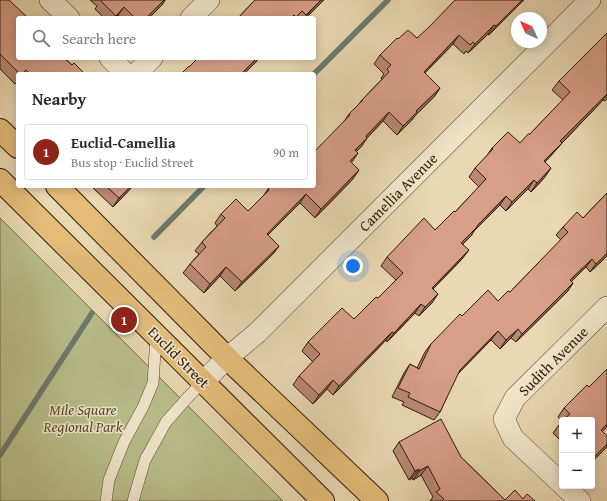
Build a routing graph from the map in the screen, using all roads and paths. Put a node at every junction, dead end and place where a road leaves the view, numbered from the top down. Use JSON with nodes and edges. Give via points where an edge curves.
{"nodes":[{"id":1,"x":50,"y":0,"type":"edge"},
{"id":2,"x":209,"y":0,"type":"edge"},
{"id":3,"x":590,"y":0,"type":"edge"},
{"id":4,"x":67,"y":16,"type":"edge"},
{"id":5,"x":193,"y":16,"type":"edge"},
{"id":6,"x":112,"y":60,"type":"edge"},
{"id":7,"x":150,"y":60,"type":"edge"},
{"id":8,"x":124,"y":72,"type":"edge"},
{"id":9,"x":138,"y":72,"type":"edge"},
{"id":10,"x":0,"y":130,"type":"edge"},
{"id":11,"x":16,"y":145,"type":"edge"},
{"id":12,"x":12,"y":187,"type":"edge"},
{"id":13,"x":59,"y":188,"type":"edge"},
{"id":14,"x":607,"y":307,"type":"edge"},
{"id":15,"x":156,"y":335,"type":"junction"},
{"id":16,"x":227,"y":358,"type":"junction"},
{"id":17,"x":203,"y":382,"type":"junction"},
{"id":18,"x":559,"y":481,"type":"edge"},
{"id":19,"x":567,"y":489,"type":"edge"},
{"id":20,"x":106,"y":501,"type":"edge"},
{"id":21,"x":134,"y":501,"type":"edge"},
{"id":22,"x":323,"y":501,"type":"edge"},
{"id":23,"x":377,"y":501,"type":"edge"},
{"id":24,"x":580,"y":501,"type":"edge"}],
"edges":[{"from":1,"to":4,"type":"street"},
{"from":2,"to":5,"type":"street"},
{"from":3,"to":16,"type":"street","name":"Camellia Avenue","via":[[257,333]]},
{"from":6,"to":8,"type":"street"},
{"from":7,"to":9,"type":"street"},
{"from":10,"to":11,"type":"main road"},
{"from":12,"to":15,"type":"main road","name":"Euclid Street"},
{"from":13,"to":16,"type":"main road"},
{"from":14,"to":18,"type":"street","name":"Sudith Avenue","via":[[515,398],[504,418],[513,438]]},
{"from":15,"to":17,"type":"main road","name":"Euclid Street"},
{"from":15,"to":20,"type":"lane","via":[[153,383],[124,442],[109,480]]},
{"from":16,"to":17,"type":"street","name":"Camellia Avenue"},
{"from":16,"to":23,"type":"main road"},
{"from":17,"to":21,"type":"lane","via":[[166,422],[145,460]]},
{"from":17,"to":22,"type":"main road","name":"Euclid Street"},
{"from":19,"to":24,"type":"street"}]}
